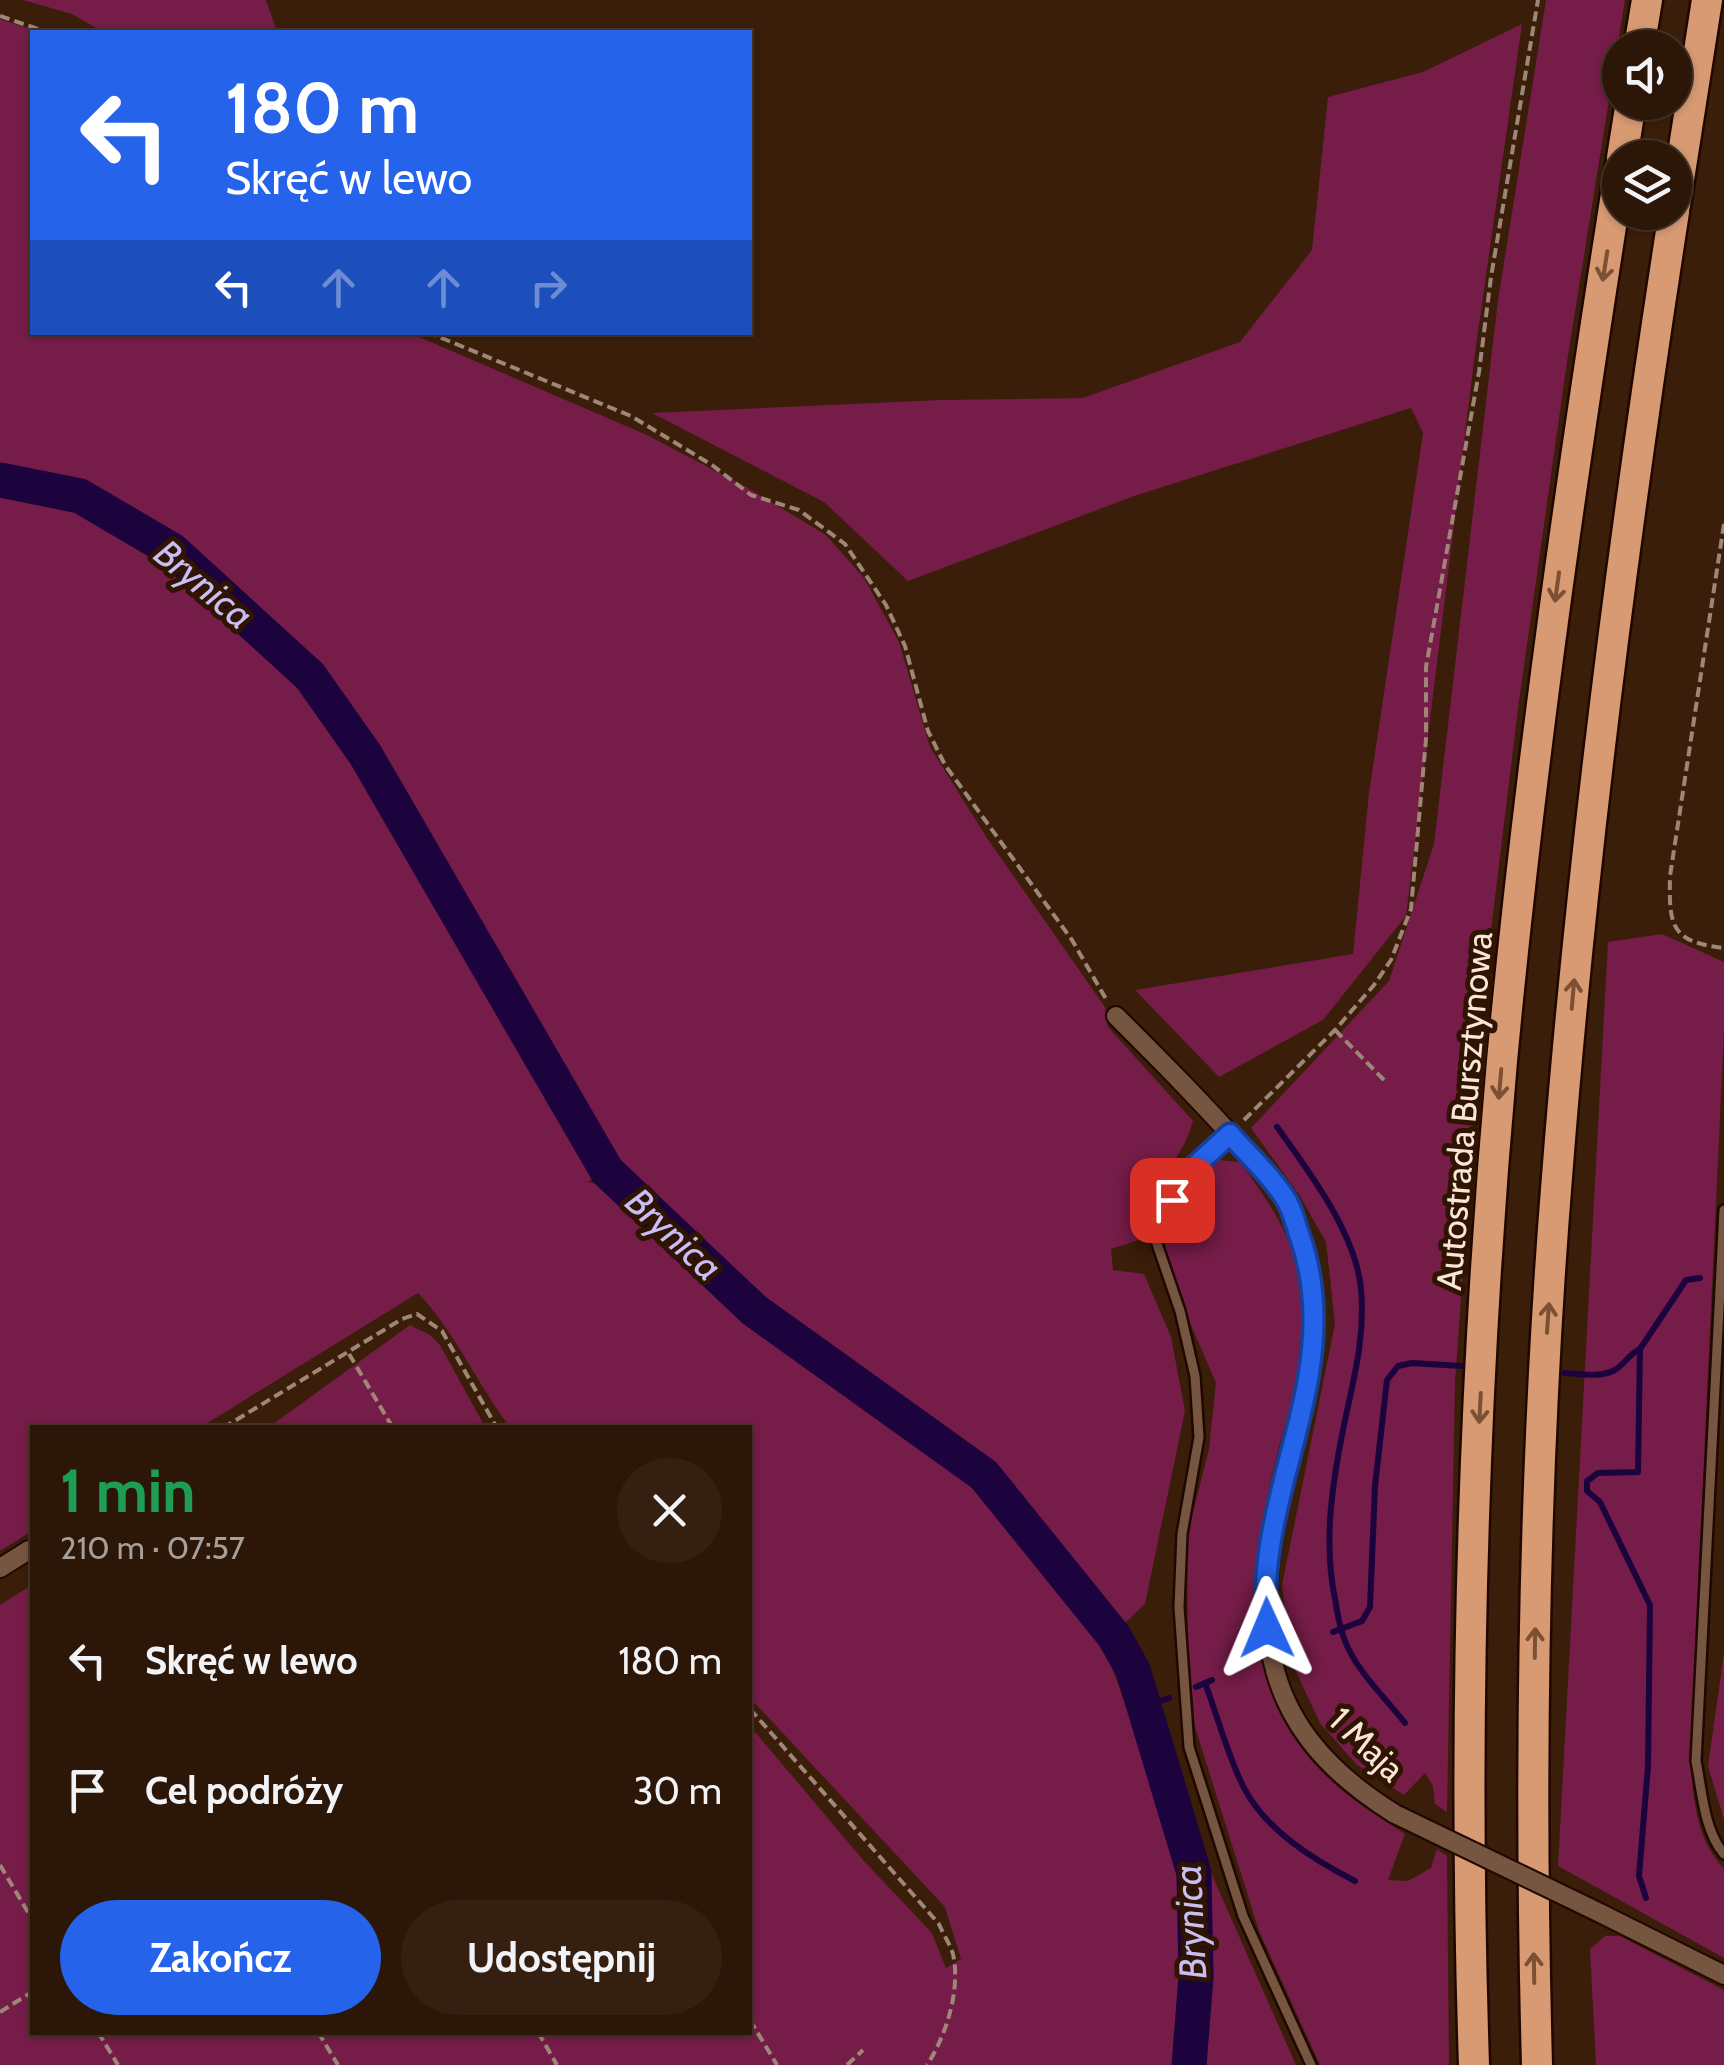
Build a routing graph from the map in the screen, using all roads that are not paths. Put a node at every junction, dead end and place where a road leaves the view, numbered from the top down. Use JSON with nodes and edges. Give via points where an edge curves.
{"nodes":[{"id":1,"x":1647,"y":0,"type":"edge"},
{"id":2,"x":1707,"y":0,"type":"edge"},
{"id":3,"x":1642,"y":30,"type":"edge"},
{"id":4,"x":1685,"y":140,"type":"edge"},
{"id":5,"x":1611,"y":230,"type":"edge"},
{"id":6,"x":1671,"y":230,"type":"edge"},
{"id":7,"x":1116,"y":1016,"type":"road end"},
{"id":8,"x":1230,"y":1134,"type":"junction"},
{"id":9,"x":1724,"y":1210,"type":"edge"},
{"id":10,"x":29,"y":1550,"type":"dead end"},
{"id":11,"x":0,"y":1568,"type":"edge"},
{"id":12,"x":1724,"y":1854,"type":"edge"},
{"id":13,"x":1724,"y":1975,"type":"edge"},
{"id":14,"x":1311,"y":2065,"type":"edge"},
{"id":15,"x":1474,"y":2065,"type":"edge"},
{"id":16,"x":1536,"y":2065,"type":"edge"}],
"edges":[{"from":1,"to":3,"type":"highway"},
{"from":2,"to":4,"type":"highway"},
{"from":5,"to":15,"type":"highway","name":"Autostrada Bursztynowa","one_way":true,"via":[[1535,755],[1498,1112],[1472,1635]]},
{"from":16,"to":6,"type":"highway","one_way":true,"via":[[1535,1635],[1556,1180],[1600,738]]},
{"from":7,"to":8,"type":"street","name":"1 Maja"},
{"from":8,"to":13,"type":"street","name":"1 Maja","bridge":true,"via":[[1286,1198],[1316,1304],[1311,1373],[1268,1556],[1265,1602],[1272,1659],[1290,1706],[1315,1747],[1395,1814]]},
{"from":8,"to":14,"type":"lane","via":[[1185,1175],[1156,1241],[1195,1376],[1199,1437],[1182,1534],[1179,1607],[1188,1747],[1243,1916]]},
{"from":9,"to":12,"type":"lane","via":[[1696,1761],[1704,1807]]},
{"from":10,"to":11,"type":"street"}]}
